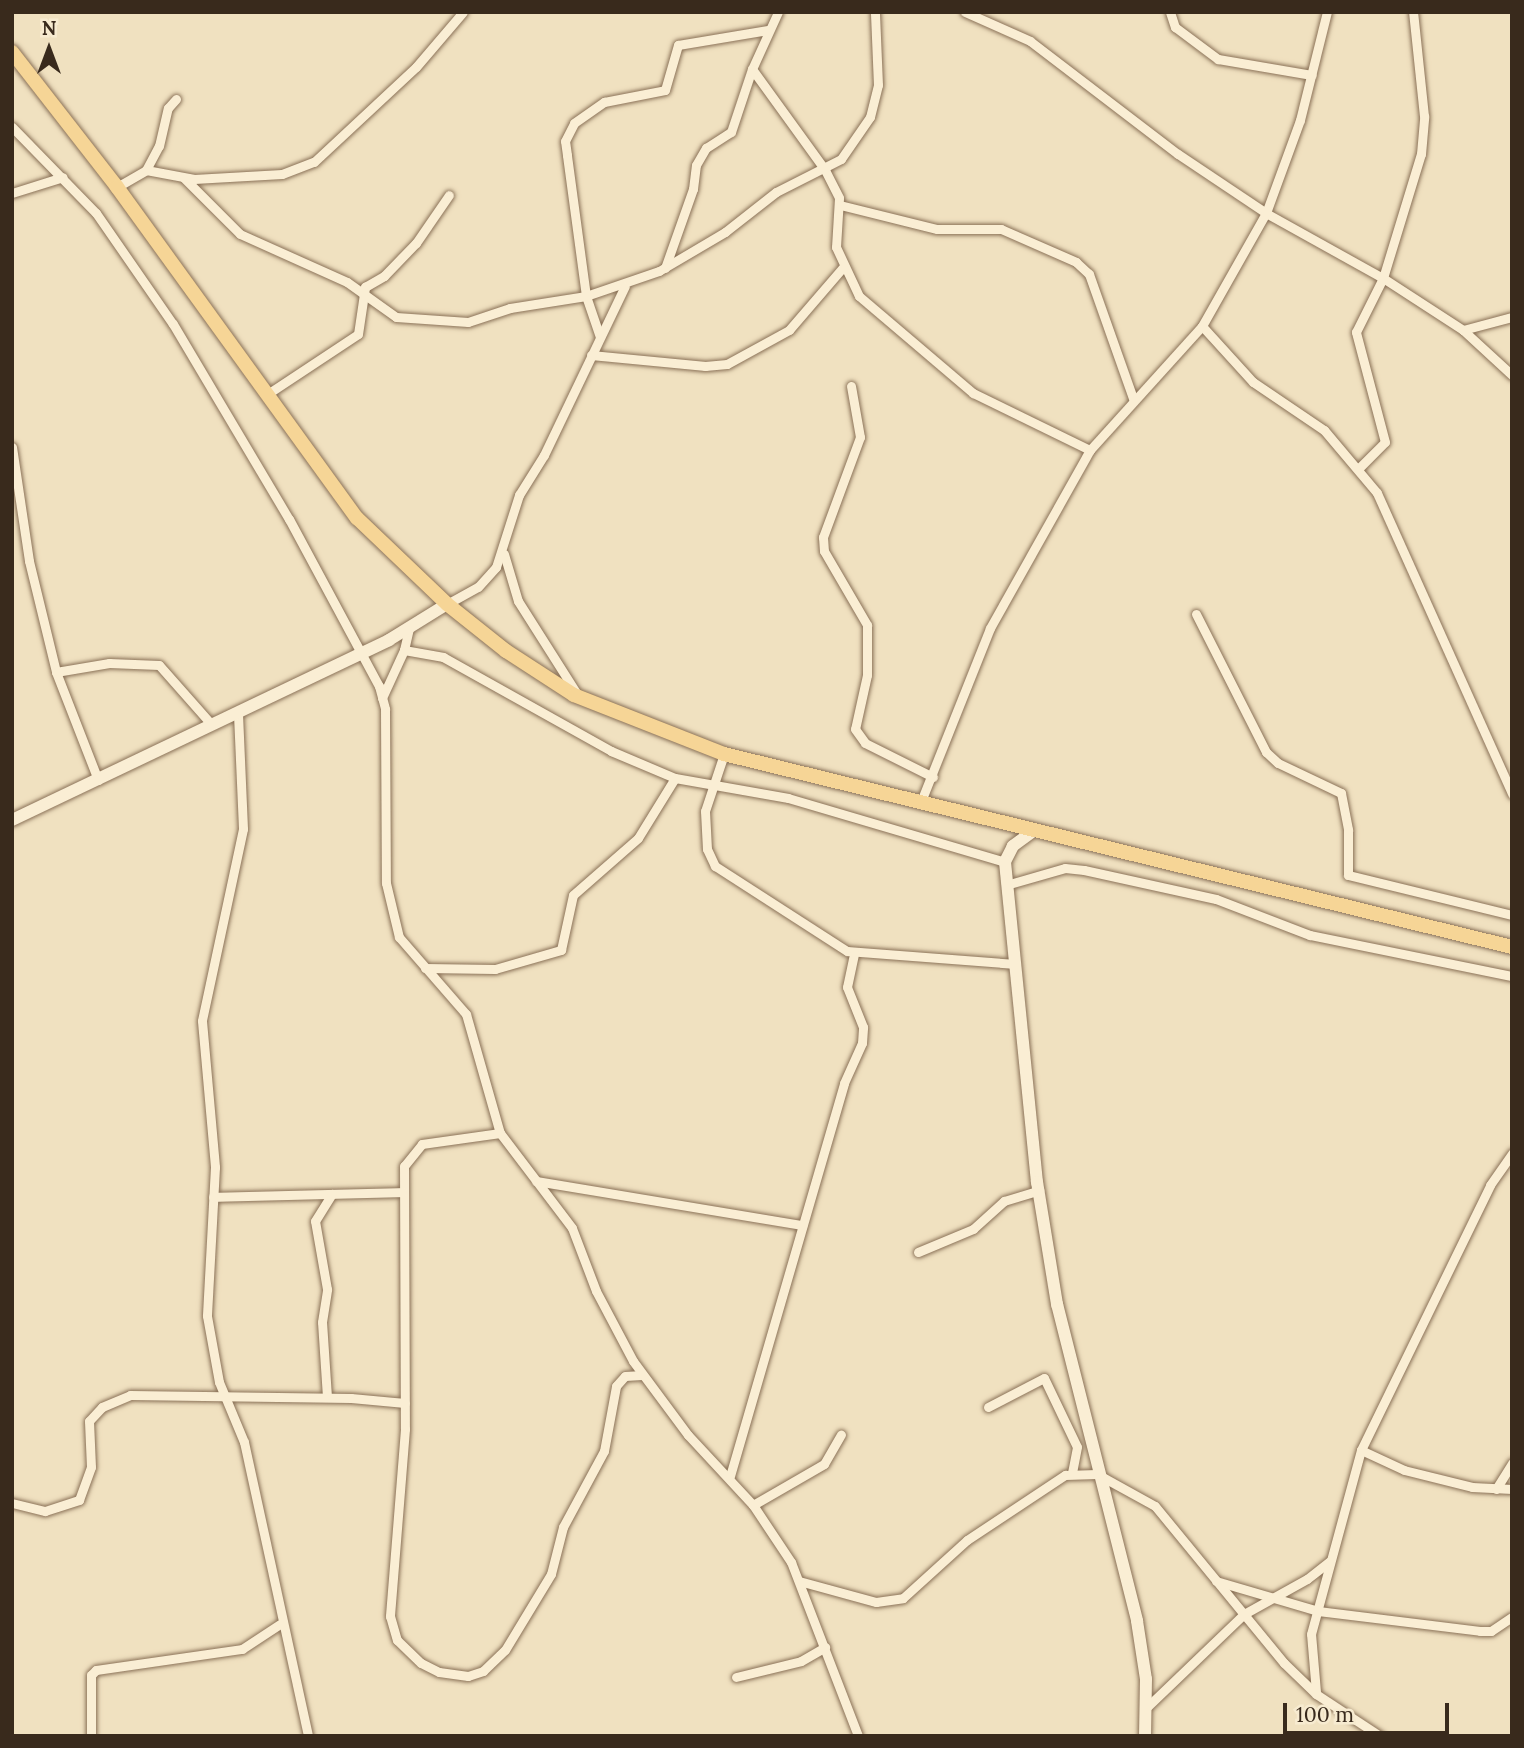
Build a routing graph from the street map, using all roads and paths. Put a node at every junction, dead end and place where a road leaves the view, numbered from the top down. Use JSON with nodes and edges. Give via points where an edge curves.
{"nodes":[{"id":1,"x":464,"y":12,"type":"edge"},
{"id":2,"x":778,"y":12,"type":"edge"},
{"id":3,"x":875,"y":12,"type":"edge"},
{"id":4,"x":964,"y":12,"type":"edge"},
{"id":5,"x":1170,"y":12,"type":"edge"},
{"id":6,"x":1327,"y":12,"type":"edge"},
{"id":7,"x":1413,"y":12,"type":"edge"},
{"id":8,"x":768,"y":30,"type":"junction"},
{"id":9,"x":12,"y":52,"type":"edge"},
{"id":10,"x":752,"y":69,"type":"junction"},
{"id":11,"x":1312,"y":75,"type":"junction"},
{"id":12,"x":176,"y":99,"type":"dead end"},
{"id":13,"x":12,"y":127,"type":"edge"},
{"id":14,"x":146,"y":170,"type":"junction"},
{"id":15,"x":825,"y":170,"type":"junction"},
{"id":16,"x":63,"y":177,"type":"junction"},
{"id":17,"x":184,"y":178,"type":"junction"},
{"id":18,"x":117,"y":187,"type":"junction"},
{"id":19,"x":12,"y":192,"type":"edge"},
{"id":20,"x":450,"y":195,"type":"dead end"},
{"id":21,"x":841,"y":205,"type":"junction"},
{"id":22,"x":1266,"y":213,"type":"junction"},
{"id":23,"x":844,"y":266,"type":"junction"},
{"id":24,"x":665,"y":268,"type":"junction"},
{"id":25,"x":1383,"y":278,"type":"junction"},
{"id":26,"x":625,"y":286,"type":"junction"},
{"id":27,"x":364,"y":294,"type":"junction"},
{"id":28,"x":586,"y":296,"type":"junction"},
{"id":29,"x":1512,"y":317,"type":"edge"},
{"id":30,"x":1202,"y":326,"type":"junction"},
{"id":31,"x":1463,"y":330,"type":"junction"},
{"id":32,"x":600,"y":337,"type":"junction"},
{"id":33,"x":591,"y":355,"type":"junction"},
{"id":34,"x":1512,"y":375,"type":"edge"},
{"id":35,"x":851,"y":386,"type":"dead end"},
{"id":36,"x":266,"y":395,"type":"junction"},
{"id":37,"x":1133,"y":398,"type":"junction"},
{"id":38,"x":12,"y":447,"type":"edge"},
{"id":39,"x":1090,"y":450,"type":"junction"},
{"id":40,"x":1358,"y":469,"type":"junction"},
{"id":41,"x":504,"y":554,"type":"junction"},
{"id":42,"x":447,"y":604,"type":"junction"},
{"id":43,"x":1196,"y":614,"type":"dead end"},
{"id":44,"x":408,"y":628,"type":"junction"},
{"id":45,"x":404,"y":650,"type":"junction"},
{"id":46,"x":360,"y":654,"type":"junction"},
{"id":47,"x":56,"y":672,"type":"junction"},
{"id":48,"x":579,"y":697,"type":"junction"},
{"id":49,"x":382,"y":698,"type":"junction"},
{"id":50,"x":238,"y":714,"type":"junction"},
{"id":51,"x":212,"y":725,"type":"junction"},
{"id":52,"x":724,"y":754,"type":"junction"},
{"id":53,"x":933,"y":777,"type":"junction"},
{"id":54,"x":674,"y":778,"type":"junction"},
{"id":55,"x":98,"y":780,"type":"junction"},
{"id":56,"x":712,"y":788,"type":"junction"},
{"id":57,"x":1512,"y":794,"type":"edge"},
{"id":58,"x":920,"y":804,"type":"junction"},
{"id":59,"x":12,"y":820,"type":"edge"},
{"id":60,"x":1031,"y":832,"type":"junction"},
{"id":61,"x":1005,"y":862,"type":"junction"},
{"id":62,"x":1006,"y":885,"type":"junction"},
{"id":63,"x":1512,"y":915,"type":"edge"},
{"id":64,"x":1512,"y":947,"type":"edge"},
{"id":65,"x":854,"y":953,"type":"junction"},
{"id":66,"x":1015,"y":964,"type":"junction"},
{"id":67,"x":423,"y":968,"type":"junction"},
{"id":68,"x":1512,"y":976,"type":"edge"},
{"id":69,"x":500,"y":1133,"type":"junction"},
{"id":70,"x":1512,"y":1153,"type":"edge"},
{"id":71,"x":536,"y":1181,"type":"junction"},
{"id":72,"x":1038,"y":1190,"type":"junction"},
{"id":73,"x":402,"y":1192,"type":"junction"},
{"id":74,"x":332,"y":1194,"type":"junction"},
{"id":75,"x":213,"y":1197,"type":"junction"},
{"id":76,"x":802,"y":1225,"type":"junction"},
{"id":77,"x":918,"y":1252,"type":"dead end"},
{"id":78,"x":642,"y":1375,"type":"junction"},
{"id":79,"x":225,"y":1395,"type":"junction"},
{"id":80,"x":327,"y":1397,"type":"junction"},
{"id":81,"x":405,"y":1403,"type":"junction"},
{"id":82,"x":988,"y":1407,"type":"dead end"},
{"id":83,"x":841,"y":1435,"type":"dead end"},
{"id":84,"x":1361,"y":1450,"type":"junction"},
{"id":85,"x":1512,"y":1463,"type":"edge"},
{"id":86,"x":1072,"y":1472,"type":"junction"},
{"id":87,"x":1097,"y":1474,"type":"junction"},
{"id":88,"x":730,"y":1476,"type":"junction"},
{"id":89,"x":1496,"y":1489,"type":"junction"},
{"id":90,"x":1512,"y":1489,"type":"edge"},
{"id":91,"x":12,"y":1503,"type":"edge"},
{"id":92,"x":753,"y":1504,"type":"junction"},
{"id":93,"x":1331,"y":1560,"type":"junction"},
{"id":94,"x":799,"y":1581,"type":"junction"},
{"id":95,"x":1214,"y":1581,"type":"junction"},
{"id":96,"x":1267,"y":1598,"type":"junction"},
{"id":97,"x":1318,"y":1611,"type":"junction"},
{"id":98,"x":1244,"y":1614,"type":"junction"},
{"id":99,"x":1512,"y":1617,"type":"edge"},
{"id":100,"x":280,"y":1624,"type":"junction"},
{"id":101,"x":825,"y":1647,"type":"junction"},
{"id":102,"x":736,"y":1677,"type":"dead end"},
{"id":103,"x":1316,"y":1694,"type":"junction"},
{"id":104,"x":1147,"y":1707,"type":"junction"},
{"id":105,"x":91,"y":1736,"type":"edge"},
{"id":106,"x":308,"y":1736,"type":"edge"},
{"id":107,"x":858,"y":1736,"type":"edge"},
{"id":108,"x":1145,"y":1736,"type":"edge"},
{"id":109,"x":1380,"y":1736,"type":"edge"}],
"edges":[{"from":1,"to":17,"type":"street","via":[[416,67],[314,162],[282,174]]},
{"from":2,"to":8,"type":"street"},
{"from":3,"to":15,"type":"street","via":[[878,85],[870,117],[841,159]]},
{"from":4,"to":22,"type":"street","via":[[1030,41],[1178,154]]},
{"from":5,"to":11,"type":"street","via":[[1175,27],[1219,59]]},
{"from":6,"to":11,"type":"street"},
{"from":7,"to":25,"type":"street","via":[[1424,116],[1422,154]]},
{"from":8,"to":10,"type":"street"},
{"from":8,"to":28,"type":"street","via":[[678,46],[665,90],[604,102],[574,123],[565,141]]},
{"from":9,"to":18,"type":"main road"},
{"from":10,"to":15,"type":"street"},
{"from":10,"to":24,"type":"street","via":[[731,132],[706,149],[695,165],[693,189]]},
{"from":11,"to":22,"type":"street"},
{"from":12,"to":14,"type":"street","via":[[168,108],[163,134]]},
{"from":13,"to":16,"type":"street"},
{"from":14,"to":17,"type":"street"},
{"from":14,"to":18,"type":"street"},
{"from":15,"to":21,"type":"street"},
{"from":15,"to":24,"type":"street","via":[[776,192],[725,232]]},
{"from":16,"to":19,"type":"street"},
{"from":16,"to":46,"type":"street","via":[[115,237],[208,380]]},
{"from":17,"to":27,"type":"street","via":[[240,234]]},
{"from":18,"to":36,"type":"main road"},
{"from":20,"to":27,"type":"street","via":[[415,243],[384,276],[365,287]]},
{"from":21,"to":23,"type":"street","via":[[835,240]]},
{"from":21,"to":37,"type":"street","via":[[937,229],[1001,229],[1076,262],[1089,274]]},
{"from":22,"to":25,"type":"street"},
{"from":22,"to":30,"type":"street"},
{"from":23,"to":33,"type":"street","via":[[789,330],[727,363],[705,366]]},
{"from":23,"to":39,"type":"street","via":[[859,296],[973,393]]},
{"from":24,"to":26,"type":"street"},
{"from":25,"to":31,"type":"street"},
{"from":25,"to":40,"type":"street","via":[[1356,337],[1385,442]]},
{"from":26,"to":28,"type":"street"},
{"from":26,"to":32,"type":"street"},
{"from":27,"to":28,"type":"street","via":[[396,317],[447,324]]},
{"from":27,"to":36,"type":"street","via":[[358,334]]},
{"from":28,"to":32,"type":"street"},
{"from":29,"to":31,"type":"street"},
{"from":30,"to":37,"type":"street"},
{"from":30,"to":40,"type":"street","via":[[1253,382],[1324,430]]},
{"from":31,"to":34,"type":"street"},
{"from":32,"to":33,"type":"street"},
{"from":33,"to":41,"type":"street","via":[[544,455],[515,503]]},
{"from":35,"to":53,"type":"street","via":[[860,437],[823,537],[824,551],[859,606],[869,639],[855,729],[865,743]]},
{"from":36,"to":42,"type":"main road","via":[[358,519]]},
{"from":37,"to":39,"type":"street"},
{"from":38,"to":47,"type":"street","via":[[29,561]]},
{"from":39,"to":53,"type":"street","via":[[990,628],[947,730]]},
{"from":40,"to":57,"type":"street","via":[[1399,535]]},
{"from":41,"to":42,"type":"street","via":[[488,578]]},
{"from":41,"to":48,"type":"street","via":[[518,601]]},
{"from":42,"to":44,"type":"street"},
{"from":42,"to":48,"type":"main road","via":[[506,651]]},
{"from":43,"to":63,"type":"street","via":[[1266,752],[1278,763],[1341,793],[1348,830],[1348,875]]},
{"from":44,"to":45,"type":"street"},
{"from":44,"to":46,"type":"street"},
{"from":45,"to":49,"type":"street"},
{"from":45,"to":54,"type":"street","via":[[443,657],[611,751]]},
{"from":46,"to":49,"type":"street"},
{"from":46,"to":50,"type":"street"},
{"from":47,"to":51,"type":"street","via":[[109,663],[159,665]]},
{"from":47,"to":55,"type":"street"},
{"from":48,"to":52,"type":"main road"},
{"from":49,"to":67,"type":"street","via":[[388,772],[387,897],[404,947]]},
{"from":50,"to":51,"type":"street"},
{"from":50,"to":75,"type":"street","via":[[243,829],[202,1021],[202,1058],[213,1122]]},
{"from":51,"to":55,"type":"street"},
{"from":52,"to":56,"type":"street"},
{"from":52,"to":58,"type":"main road"},
{"from":53,"to":58,"type":"street"},
{"from":54,"to":56,"type":"street"},
{"from":54,"to":67,"type":"street","via":[[638,838],[573,895],[561,950],[495,970]]},
{"from":55,"to":59,"type":"street"},
{"from":56,"to":61,"type":"street","via":[[788,798]]},
{"from":56,"to":65,"type":"street","via":[[706,832],[715,866]]},
{"from":58,"to":60,"type":"main road"},
{"from":60,"to":61,"type":"street","via":[[1013,846]]},
{"from":60,"to":64,"type":"main road"},
{"from":61,"to":62,"type":"street"},
{"from":62,"to":66,"type":"street"},
{"from":62,"to":68,"type":"street","via":[[1065,868],[1084,870],[1216,899],[1310,934]]},
{"from":65,"to":66,"type":"street"},
{"from":65,"to":76,"type":"street","via":[[847,988],[863,1027],[862,1042],[844,1083]]},
{"from":66,"to":72,"type":"street"},
{"from":67,"to":69,"type":"street","via":[[466,1014]]},
{"from":69,"to":71,"type":"street"},
{"from":69,"to":73,"type":"street","via":[[422,1144],[408,1156]]},
{"from":70,"to":84,"type":"street","via":[[1490,1185]]},
{"from":71,"to":76,"type":"street"},
{"from":71,"to":78,"type":"street","via":[[572,1228],[596,1291]]},
{"from":72,"to":77,"type":"street","via":[[1004,1201],[973,1229]]},
{"from":72,"to":87,"type":"street","via":[[1057,1304]]},
{"from":73,"to":74,"type":"street"},
{"from":73,"to":81,"type":"street"},
{"from":74,"to":75,"type":"street"},
{"from":74,"to":80,"type":"street","via":[[315,1221],[327,1289],[322,1322]]},
{"from":75,"to":79,"type":"street","via":[[207,1317]]},
{"from":76,"to":88,"type":"street"},
{"from":78,"to":81,"type":"street","via":[[625,1376],[616,1386],[604,1451],[563,1527],[540,1594],[505,1650],[483,1671],[468,1676],[439,1672],[421,1663],[392,1629]]},
{"from":78,"to":88,"type":"street","via":[[688,1435]]},
{"from":79,"to":80,"type":"street"},
{"from":79,"to":91,"type":"street","via":[[150,1394],[115,1399],[89,1421],[91,1467],[79,1500],[45,1511]]},
{"from":79,"to":100,"type":"street","via":[[244,1442]]},
{"from":80,"to":81,"type":"street"},
{"from":82,"to":86,"type":"street","via":[[1044,1378],[1077,1447]]},
{"from":83,"to":92,"type":"street","via":[[824,1464]]},
{"from":84,"to":89,"type":"street","via":[[1404,1470]]},
{"from":84,"to":93,"type":"street"},
{"from":85,"to":89,"type":"street"},
{"from":86,"to":87,"type":"street"},
{"from":86,"to":94,"type":"street","via":[[967,1540],[903,1598],[876,1602]]},
{"from":87,"to":95,"type":"street","via":[[1156,1506]]},
{"from":87,"to":104,"type":"street","via":[[1137,1621]]},
{"from":88,"to":92,"type":"street"},
{"from":89,"to":90,"type":"street"},
{"from":92,"to":94,"type":"street"},
{"from":93,"to":96,"type":"street","via":[[1307,1579]]},
{"from":93,"to":97,"type":"street"},
{"from":94,"to":101,"type":"street"},
{"from":95,"to":96,"type":"street"},
{"from":95,"to":98,"type":"street"},
{"from":96,"to":97,"type":"street"},
{"from":96,"to":98,"type":"street"},
{"from":97,"to":99,"type":"street","via":[[1480,1631],[1491,1631]]},
{"from":97,"to":103,"type":"street","via":[[1311,1634]]},
{"from":98,"to":103,"type":"street"},
{"from":98,"to":104,"type":"street"},
{"from":100,"to":105,"type":"street","via":[[242,1649],[96,1670],[91,1675]]},
{"from":100,"to":106,"type":"street"},
{"from":101,"to":102,"type":"street","via":[[801,1661]]},
{"from":101,"to":107,"type":"street"},
{"from":103,"to":109,"type":"street"},
{"from":104,"to":108,"type":"street"}]}
